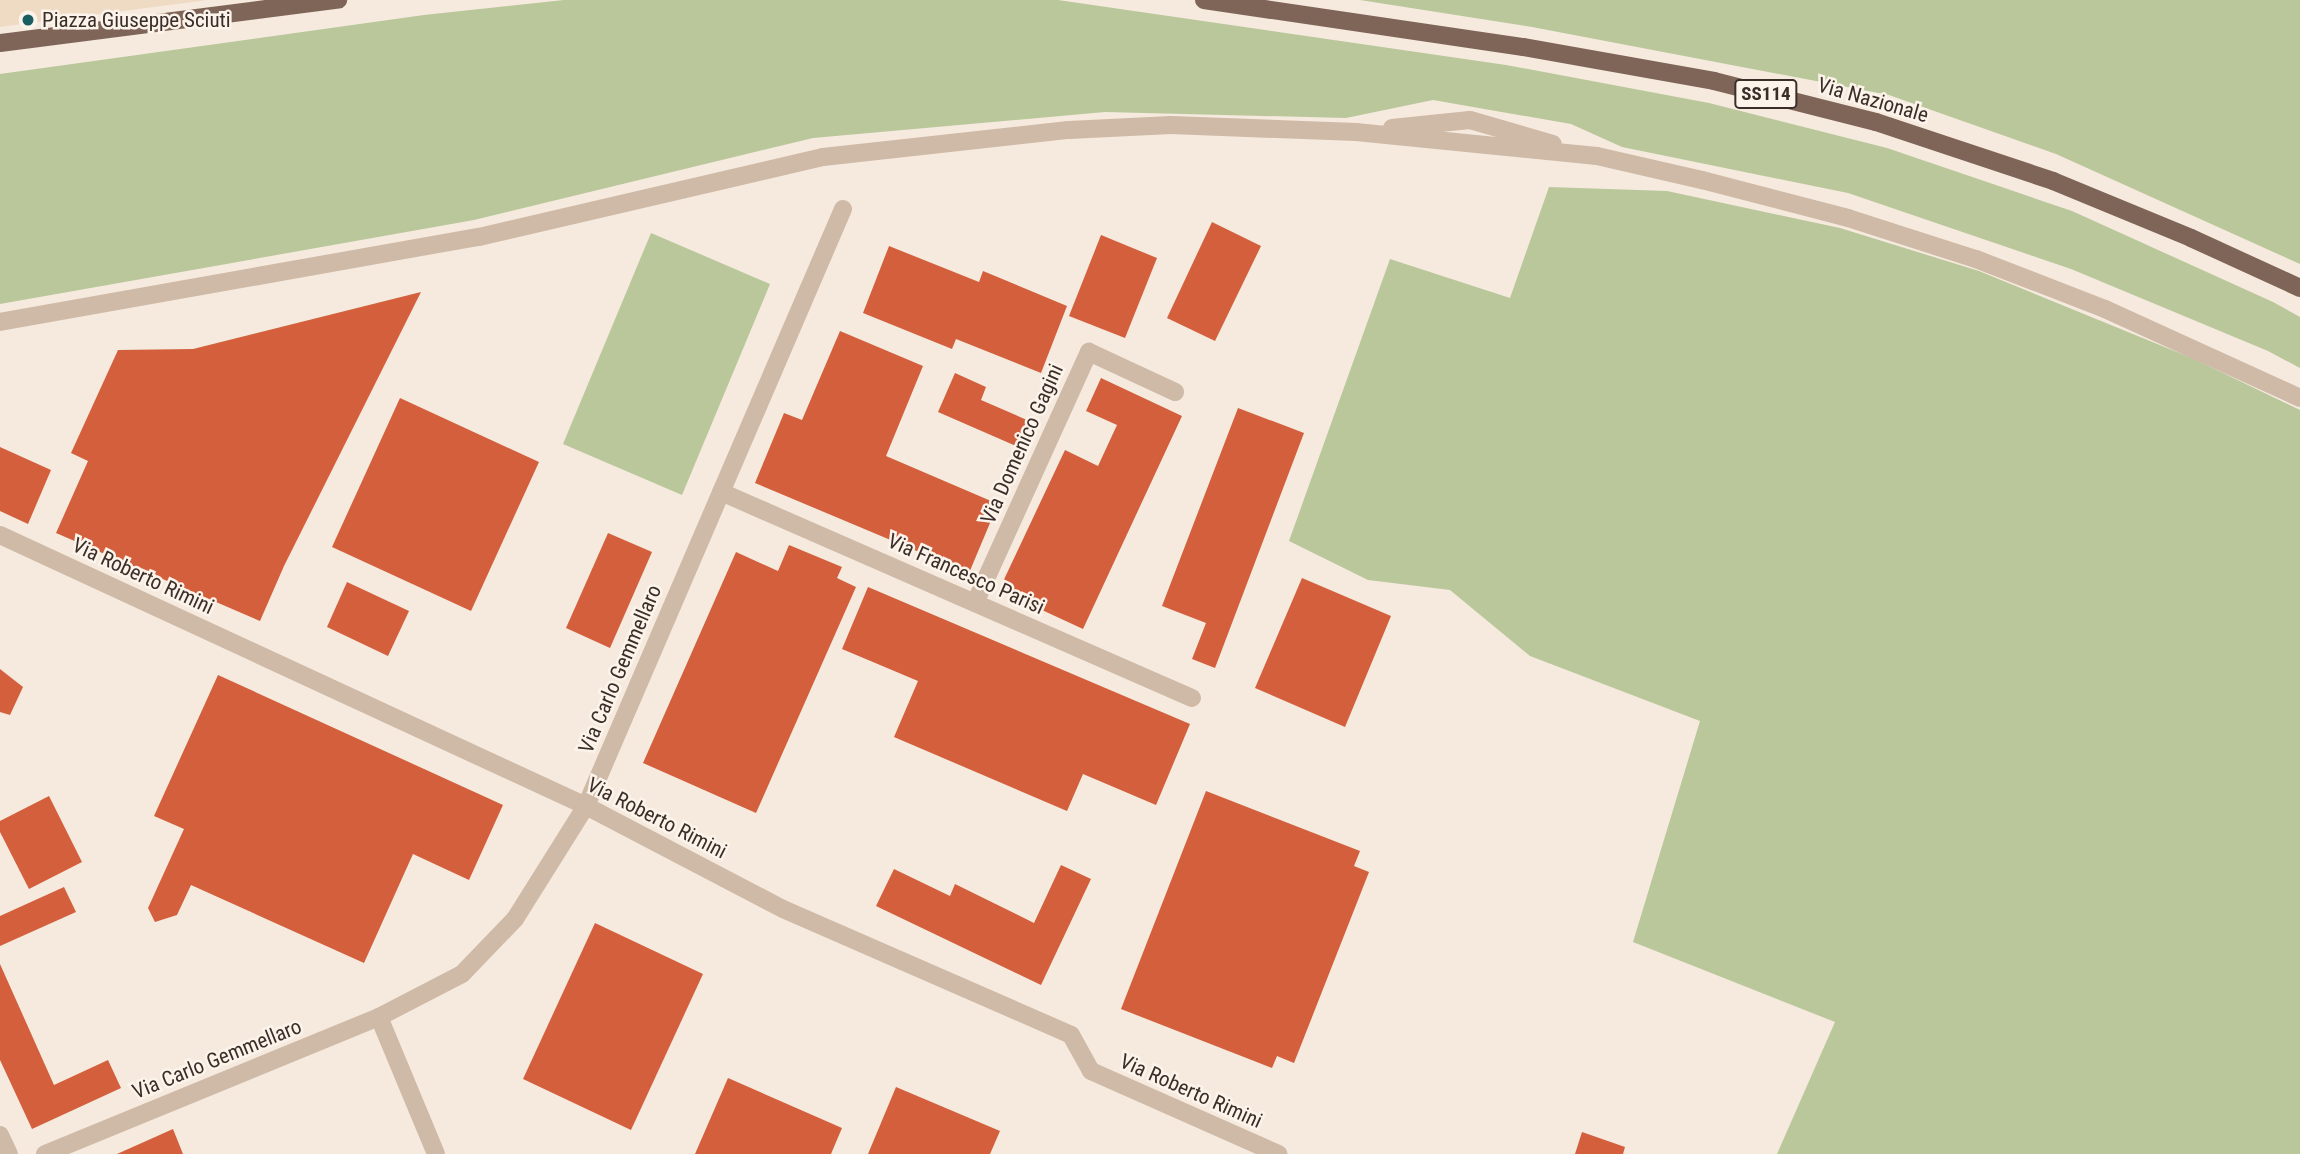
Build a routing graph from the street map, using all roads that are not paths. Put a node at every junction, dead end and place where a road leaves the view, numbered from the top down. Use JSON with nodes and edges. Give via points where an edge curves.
{"nodes":[{"id":1,"x":338,"y":0,"type":"edge"},
{"id":2,"x":1204,"y":0,"type":"edge"},
{"id":3,"x":0,"y":43,"type":"edge"},
{"id":4,"x":843,"y":209,"type":"dead end"},
{"id":5,"x":2300,"y":288,"type":"edge"},
{"id":6,"x":0,"y":322,"type":"edge"},
{"id":7,"x":1175,"y":392,"type":"dead end"},
{"id":8,"x":2300,"y":398,"type":"edge"},
{"id":9,"x":721,"y":492,"type":"junction"},
{"id":10,"x":0,"y":535,"type":"edge"},
{"id":11,"x":975,"y":603,"type":"junction"},
{"id":12,"x":1192,"y":698,"type":"dead end"},
{"id":13,"x":586,"y":806,"type":"junction"},
{"id":14,"x":379,"y":1017,"type":"junction"},
{"id":15,"x":0,"y":1135,"type":"edge"},
{"id":16,"x":9,"y":1154,"type":"edge"},
{"id":17,"x":45,"y":1154,"type":"edge"},
{"id":18,"x":436,"y":1154,"type":"edge"},
{"id":19,"x":1278,"y":1154,"type":"edge"}],
"edges":[{"from":1,"to":3,"type":"main road"},
{"from":2,"to":5,"type":"main road","name":"Via Nazionale","number":"SS114","via":[[1524,47],[1714,81],[1876,122],[2053,181]]},
{"from":4,"to":9,"type":"street","name":"Via Carlo Gemmellaro"},
{"from":6,"to":8,"type":"street","via":[[479,237],[822,157],[1069,130],[1171,125],[1356,132],[1597,156],[1702,180],[1849,218],[1976,258],[2105,309]]},
{"from":7,"to":11,"type":"street","name":"Via Domenico Gagini","via":[[1089,352]]},
{"from":9,"to":11,"type":"street","name":"Via Francesco Parisi"},
{"from":9,"to":13,"type":"street","name":"Via Carlo Gemmellaro"},
{"from":10,"to":13,"type":"street","name":"Via Roberto Rimini"},
{"from":11,"to":12,"type":"street","name":"Via Francesco Parisi"},
{"from":13,"to":14,"type":"street","name":"Via Carlo Gemmellaro","via":[[515,919],[462,974]]},
{"from":13,"to":19,"type":"street","name":"Via Roberto Rimini","via":[[783,909],[1071,1035],[1091,1071]]},
{"from":14,"to":17,"type":"street","name":"Via Carlo Gemmellaro"},
{"from":14,"to":18,"type":"street"},
{"from":15,"to":16,"type":"street"}]}
